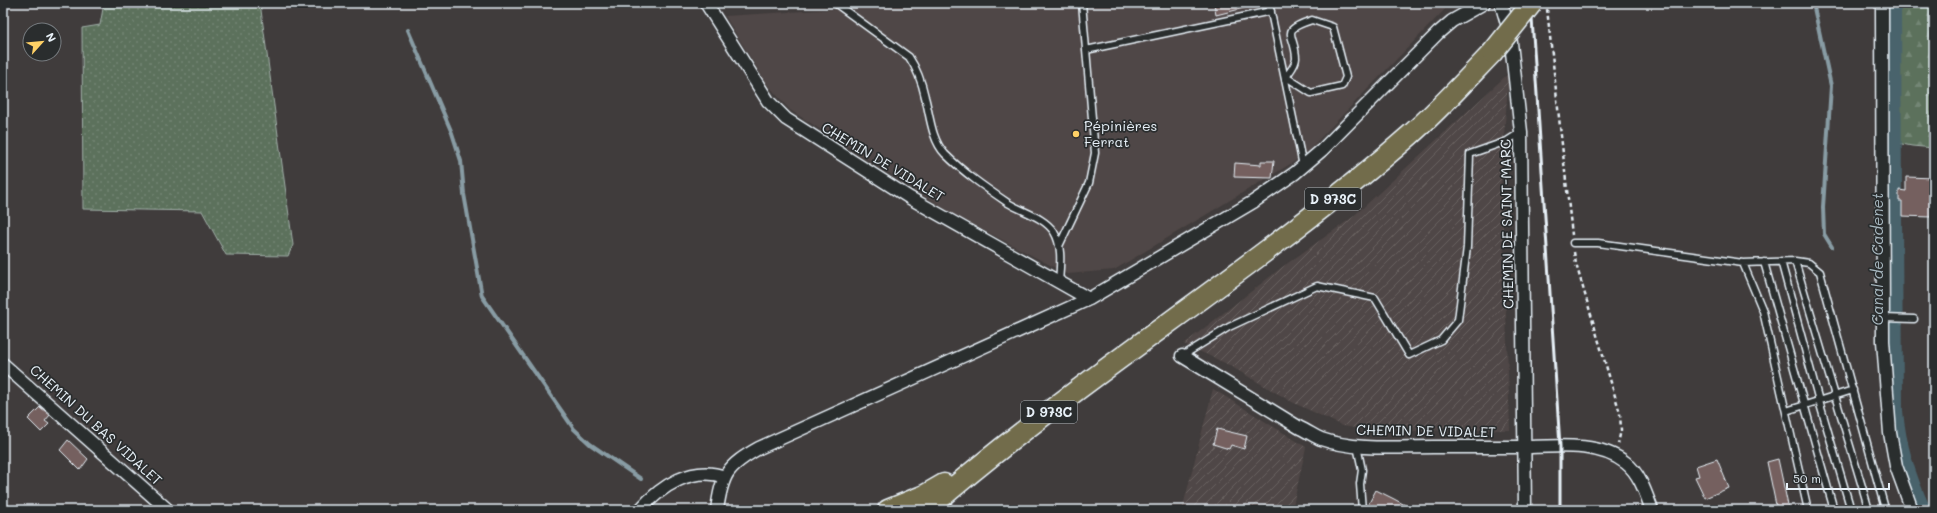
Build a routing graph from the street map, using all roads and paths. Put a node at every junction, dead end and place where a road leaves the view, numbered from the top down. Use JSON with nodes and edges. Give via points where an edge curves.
{"nodes":[{"id":1,"x":706,"y":3,"type":"edge"},
{"id":2,"x":835,"y":3,"type":"edge"},
{"id":3,"x":1082,"y":3,"type":"edge"},
{"id":4,"x":1269,"y":3,"type":"edge"},
{"id":5,"x":1484,"y":3,"type":"edge"},
{"id":6,"x":1501,"y":3,"type":"edge"},
{"id":7,"x":1532,"y":3,"type":"edge"},
{"id":8,"x":1547,"y":3,"type":"edge"},
{"id":9,"x":1882,"y":3,"type":"edge"},
{"id":10,"x":1271,"y":11,"type":"junction"},
{"id":11,"x":1086,"y":50,"type":"junction"},
{"id":12,"x":1286,"y":77,"type":"junction"},
{"id":13,"x":1521,"y":132,"type":"junction"},
{"id":14,"x":1303,"y":166,"type":"junction"},
{"id":15,"x":1573,"y":243,"type":"junction"},
{"id":16,"x":1058,"y":246,"type":"junction"},
{"id":17,"x":1781,"y":261,"type":"junction"},
{"id":18,"x":1795,"y":261,"type":"junction"},
{"id":19,"x":1764,"y":262,"type":"junction"},
{"id":20,"x":1743,"y":263,"type":"junction"},
{"id":21,"x":1059,"y":283,"type":"junction"},
{"id":22,"x":1089,"y":299,"type":"junction"},
{"id":23,"x":1884,"y":318,"type":"junction"},
{"id":24,"x":1914,"y":319,"type":"dead end"},
{"id":25,"x":1182,"y":356,"type":"joint"},
{"id":26,"x":3,"y":364,"type":"edge"},
{"id":27,"x":1853,"y":390,"type":"junction"},
{"id":28,"x":1835,"y":396,"type":"junction"},
{"id":29,"x":1819,"y":401,"type":"junction"},
{"id":30,"x":1805,"y":405,"type":"junction"},
{"id":31,"x":1786,"y":411,"type":"junction"},
{"id":32,"x":1357,"y":446,"type":"junction"},
{"id":33,"x":1524,"y":447,"type":"junction"},
{"id":34,"x":1615,"y":456,"type":"junction"},
{"id":35,"x":981,"y":463,"type":"junction"},
{"id":36,"x":725,"y":476,"type":"junction"},
{"id":37,"x":719,"y":495,"type":"junction"},
{"id":38,"x":168,"y":510,"type":"edge"},
{"id":39,"x":640,"y":510,"type":"edge"},
{"id":40,"x":716,"y":510,"type":"edge"},
{"id":41,"x":728,"y":510,"type":"edge"},
{"id":42,"x":888,"y":510,"type":"edge"},
{"id":43,"x":927,"y":510,"type":"edge"},
{"id":44,"x":1362,"y":510,"type":"edge"},
{"id":45,"x":1525,"y":510,"type":"edge"},
{"id":46,"x":1652,"y":510,"type":"edge"},
{"id":47,"x":1808,"y":510,"type":"edge"},
{"id":48,"x":1834,"y":510,"type":"edge"},
{"id":49,"x":1851,"y":510,"type":"edge"},
{"id":50,"x":1869,"y":510,"type":"edge"},
{"id":51,"x":1881,"y":510,"type":"edge"},
{"id":52,"x":1912,"y":510,"type":"edge"}],
"edges":[{"from":1,"to":21,"type":"street","name":"CHEMIN DE VIDALET","via":[[768,101],[786,119],[910,198]]},
{"from":2,"to":16,"type":"lane","via":[[909,57],[916,67],[925,94],[935,137],[945,153],[972,178],[1047,224],[1055,233]]},
{"from":3,"to":11,"type":"lane"},
{"from":4,"to":10,"type":"lane"},
{"from":5,"to":14,"type":"street","via":[[1452,21],[1438,33]]},
{"from":6,"to":13,"type":"street","name":"CHEMIN DE SAINT-MARC","via":[[1510,34]]},
{"from":7,"to":35,"type":"main road","number":"D 973C","bridge":true,"via":[[1492,52],[1410,135],[1327,204]]},
{"from":8,"to":15,"type":"path"},
{"from":9,"to":23,"type":"street"},
{"from":10,"to":11,"type":"lane"},
{"from":10,"to":12,"type":"lane"},
{"from":11,"to":16,"type":"lane","via":[[1094,129],[1094,165],[1089,183]]},
{"from":12,"to":12,"type":"lane","via":[[1311,93],[1342,86],[1346,77],[1333,26],[1312,20],[1292,28],[1296,58]]},
{"from":12,"to":14,"type":"lane"},
{"from":13,"to":25,"type":"lane","via":[[1507,141],[1470,154],[1467,247],[1458,320],[1441,340],[1409,355],[1375,298],[1317,286],[1229,327]]},
{"from":13,"to":33,"type":"street","name":"CHEMIN DE SAINT-MARC"},
{"from":14,"to":22,"type":"street","via":[[1253,202]]},
{"from":15,"to":20,"type":"lane","via":[[1598,243]]},
{"from":15,"to":34,"type":"path","via":[[1576,264],[1620,413],[1621,430]]},
{"from":16,"to":21,"type":"lane","via":[[1061,252]]},
{"from":17,"to":18,"type":"lane"},
{"from":17,"to":19,"type":"lane"},
{"from":17,"to":29,"type":"lane"},
{"from":18,"to":27,"type":"lane","via":[[1809,263],[1820,272]]},
{"from":18,"to":28,"type":"lane"},
{"from":19,"to":20,"type":"lane"},
{"from":19,"to":30,"type":"lane"},
{"from":20,"to":31,"type":"lane","via":[[1763,311]]},
{"from":21,"to":22,"type":"street","name":"CHEMIN DE VIDALET"},
{"from":22,"to":36,"type":"street","via":[[759,448],[739,459]]},
{"from":23,"to":24,"type":"lane"},
{"from":23,"to":52,"type":"street","via":[[1890,433],[1896,466]]},
{"from":25,"to":32,"type":"street","name":"CHEMIN DE VIDALET","via":[[1320,438]]},
{"from":26,"to":38,"type":"street","name":"CHEMIN DU BAS VIDALET"},
{"from":27,"to":28,"type":"lane"},
{"from":27,"to":51,"type":"lane","via":[[1884,505]]},
{"from":28,"to":29,"type":"lane"},
{"from":28,"to":50,"type":"lane"},
{"from":29,"to":30,"type":"lane"},
{"from":29,"to":49,"type":"lane"},
{"from":30,"to":31,"type":"lane"},
{"from":30,"to":48,"type":"lane"},
{"from":31,"to":47,"type":"lane"},
{"from":32,"to":33,"type":"street","name":"CHEMIN DE VIDALET"},
{"from":32,"to":44,"type":"lane","via":[[1362,470]]},
{"from":33,"to":34,"type":"street","name":"CHEMIN DE VIDALET","via":[[1581,448]]},
{"from":33,"to":45,"type":"street","name":"CHEMIN DE SAINT-MARC"},
{"from":34,"to":46,"type":"street","name":"CHEMIN DE VIDALET","via":[[1632,468],[1645,490]]},
{"from":35,"to":42,"type":"main road","number":"D 973C","via":[[925,495]]},
{"from":35,"to":43,"type":"main road","number":"D 973C"},
{"from":36,"to":37,"type":"street"},
{"from":36,"to":39,"type":"street","via":[[714,473],[694,475],[673,482],[653,495]]},
{"from":37,"to":40,"type":"street"},
{"from":37,"to":41,"type":"street"}]}
